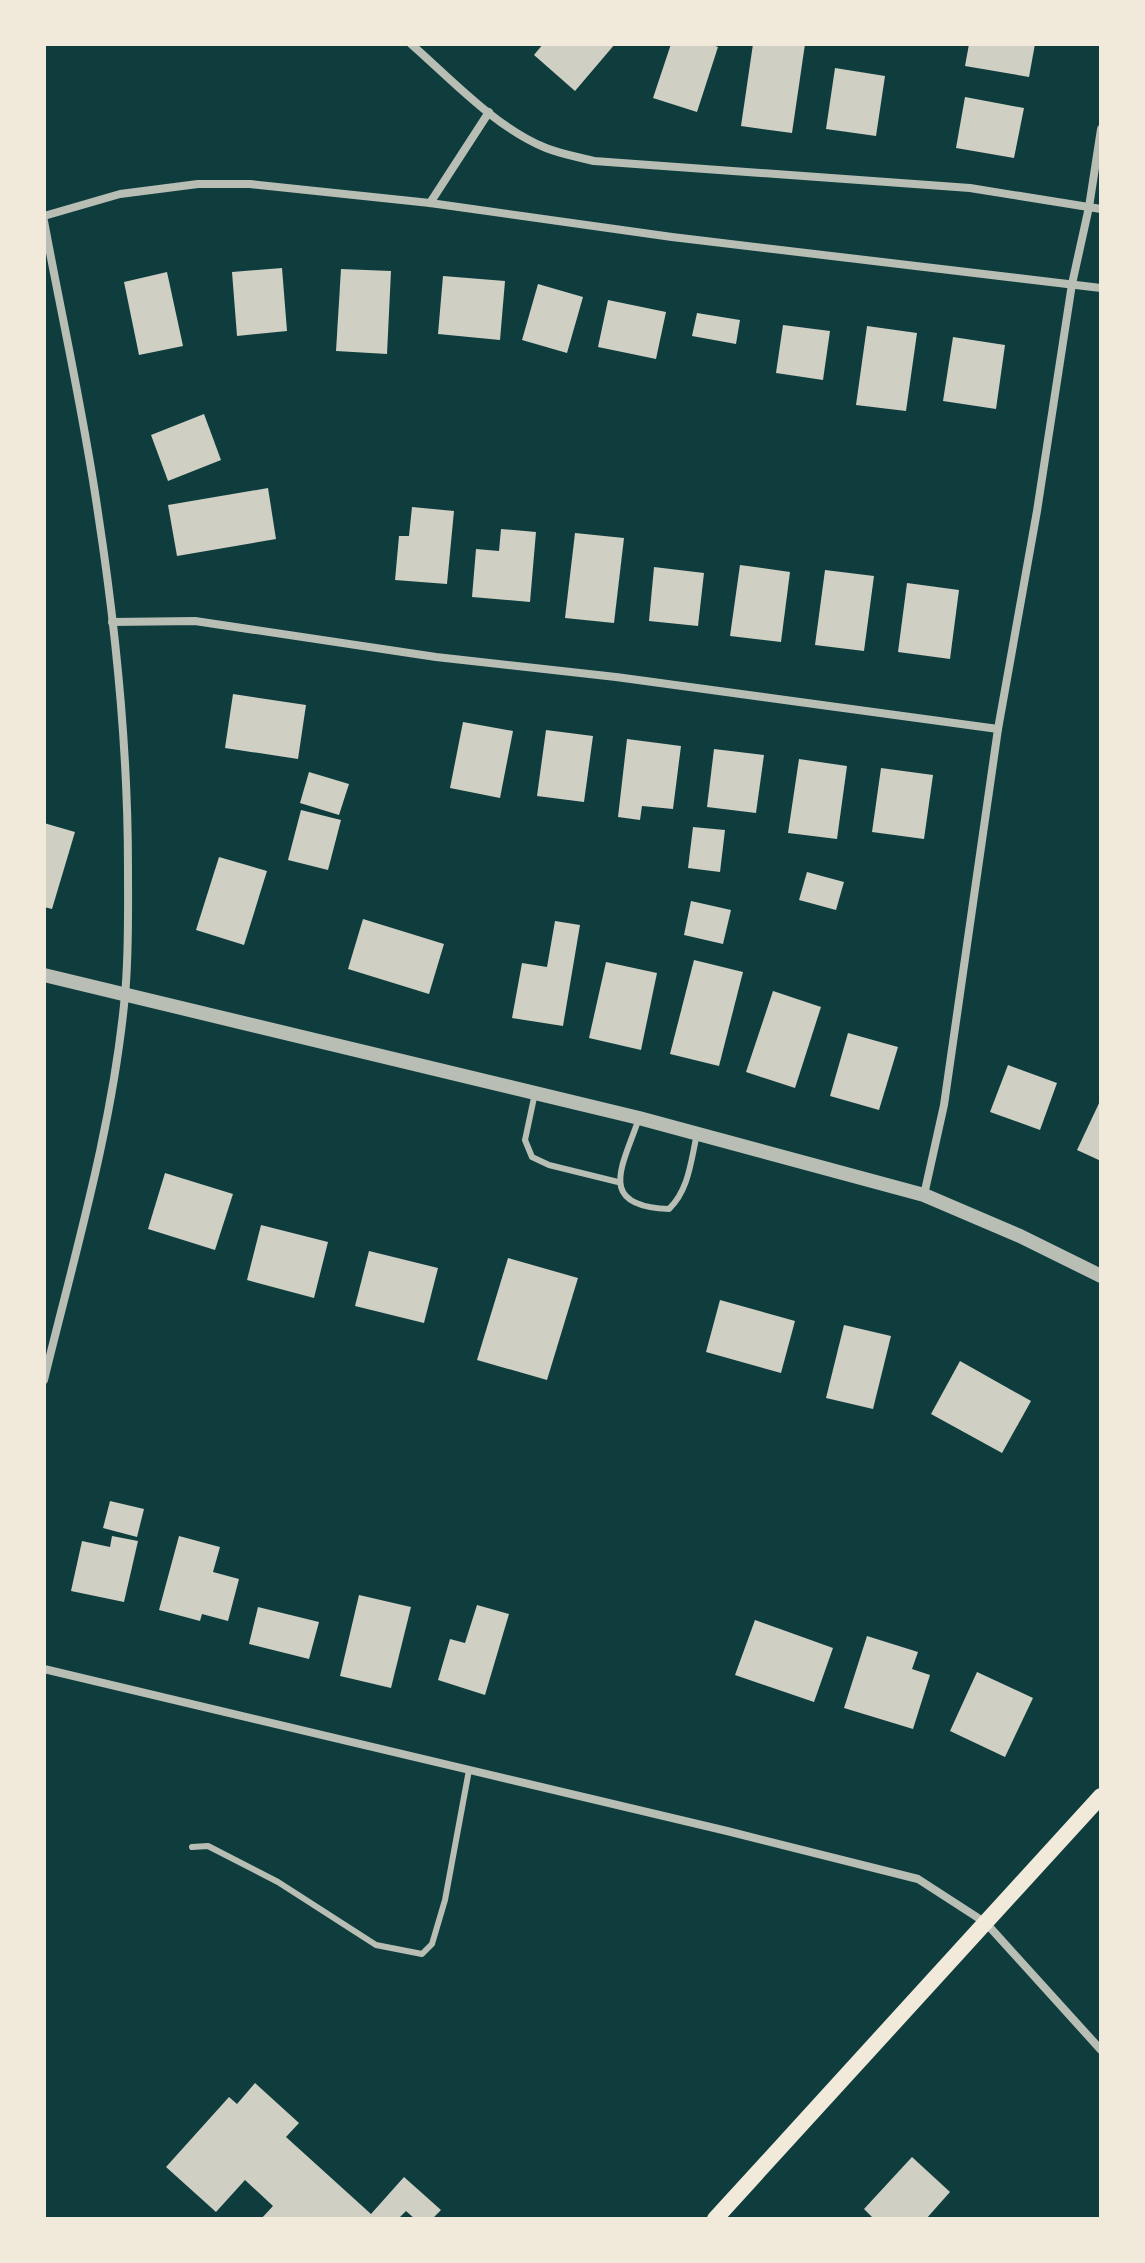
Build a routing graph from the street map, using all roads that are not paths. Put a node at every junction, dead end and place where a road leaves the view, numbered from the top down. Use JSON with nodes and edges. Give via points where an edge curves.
{"nodes":[{"id":1,"x":411,"y":44,"type":"edge"},
{"id":2,"x":489,"y":112,"type":"junction"},
{"id":3,"x":1101,"y":129,"type":"edge"},
{"id":4,"x":430,"y":203,"type":"junction"},
{"id":5,"x":1089,"y":207,"type":"junction"},
{"id":6,"x":1101,"y":209,"type":"edge"},
{"id":7,"x":44,"y":218,"type":"edge"},
{"id":8,"x":1072,"y":284,"type":"junction"},
{"id":9,"x":1101,"y":288,"type":"edge"},
{"id":10,"x":112,"y":622,"type":"junction"},
{"id":11,"x":998,"y":729,"type":"junction"},
{"id":12,"x":44,"y":975,"type":"edge"},
{"id":13,"x":125,"y":995,"type":"junction"},
{"id":14,"x":535,"y":1093,"type":"junction"},
{"id":15,"x":639,"y":1118,"type":"junction"},
{"id":16,"x":697,"y":1134,"type":"junction"},
{"id":17,"x":618,"y":1182,"type":"junction"},
{"id":18,"x":924,"y":1195,"type":"junction"},
{"id":19,"x":1101,"y":1276,"type":"edge"},
{"id":20,"x":44,"y":1380,"type":"edge"},
{"id":21,"x":44,"y":1669,"type":"edge"},
{"id":22,"x":469,"y":1770,"type":"junction"},
{"id":23,"x":1101,"y":1796,"type":"edge"},
{"id":24,"x":192,"y":1847,"type":"dead end"},
{"id":25,"x":986,"y":1923,"type":"junction"},
{"id":26,"x":1101,"y":2050,"type":"edge"},
{"id":27,"x":715,"y":2219,"type":"edge"}],
"edges":[{"from":1,"to":2,"type":"street"},
{"from":2,"to":4,"type":"street"},
{"from":2,"to":5,"type":"street","via":[[545,147],[594,161],[970,188]]},
{"from":3,"to":5,"type":"street"},
{"from":4,"to":7,"type":"street","via":[[250,184],[198,184],[120,194]]},
{"from":4,"to":8,"type":"street"},
{"from":5,"to":6,"type":"street"},
{"from":5,"to":8,"type":"street"},
{"from":7,"to":10,"type":"street","via":[[98,512]]},
{"from":8,"to":9,"type":"street"},
{"from":8,"to":11,"type":"street"},
{"from":10,"to":11,"type":"street","via":[[195,621]]},
{"from":10,"to":13,"type":"street","via":[[128,825]]},
{"from":11,"to":18,"type":"street","via":[[944,1105]]},
{"from":12,"to":13,"type":"street"},
{"from":13,"to":14,"type":"street"},
{"from":13,"to":20,"type":"street","via":[[110,1111]]},
{"from":14,"to":15,"type":"street"},
{"from":14,"to":17,"type":"lane","via":[[525,1140],[532,1157]]},
{"from":15,"to":16,"type":"street"},
{"from":15,"to":17,"type":"lane"},
{"from":16,"to":17,"type":"lane","via":[[687,1180],[669,1209],[631,1201]]},
{"from":16,"to":18,"type":"street"},
{"from":18,"to":19,"type":"street"},
{"from":21,"to":22,"type":"street"},
{"from":22,"to":24,"type":"lane","via":[[445,1900],[432,1944],[422,1954],[376,1945],[278,1882],[208,1846]]},
{"from":22,"to":25,"type":"street","via":[[918,1879]]},
{"from":23,"to":25,"type":"main road"},
{"from":25,"to":26,"type":"street"},
{"from":25,"to":27,"type":"main road"}]}
